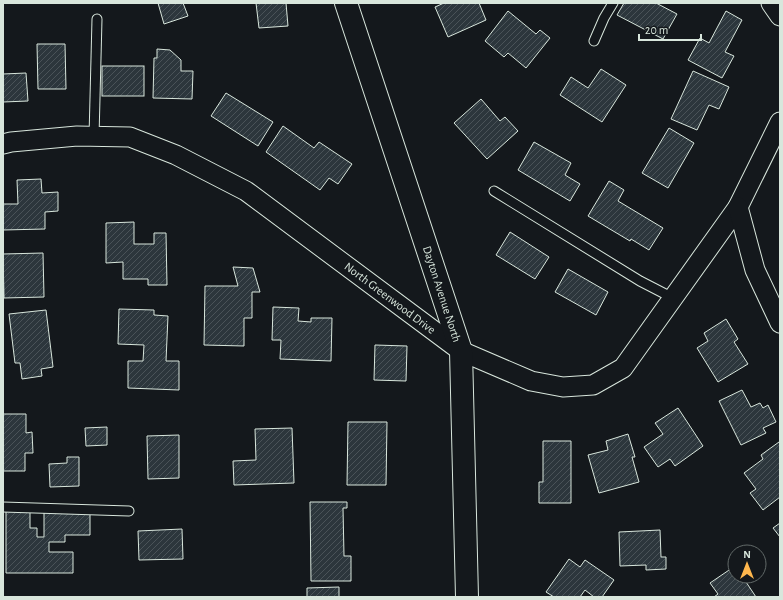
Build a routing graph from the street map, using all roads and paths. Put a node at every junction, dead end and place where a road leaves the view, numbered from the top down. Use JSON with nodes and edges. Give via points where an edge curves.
{"nodes":[{"id":1,"x":346,"y":3,"type":"edge"},
{"id":2,"x":613,"y":3,"type":"edge"},
{"id":3,"x":771,"y":3,"type":"edge"},
{"id":4,"x":780,"y":16,"type":"edge"},
{"id":5,"x":97,"y":19,"type":"dead end"},
{"id":6,"x":594,"y":41,"type":"dead end"},
{"id":7,"x":780,"y":122,"type":"edge"},
{"id":8,"x":94,"y":137,"type":"junction"},
{"id":9,"x":3,"y":144,"type":"edge"},
{"id":10,"x":494,"y":191,"type":"dead end"},
{"id":11,"x":738,"y":207,"type":"junction"},
{"id":12,"x":673,"y":298,"type":"junction"},
{"id":13,"x":780,"y":323,"type":"edge"},
{"id":14,"x":462,"y":351,"type":"junction"},
{"id":15,"x":3,"y":507,"type":"edge"},
{"id":16,"x":129,"y":510,"type":"dead end"},
{"id":17,"x":467,"y":597,"type":"edge"}],
"edges":[{"from":1,"to":14,"type":"street","name":"Dayton Avenue North"},
{"from":2,"to":6,"type":"lane"},
{"from":3,"to":4,"type":"street"},
{"from":5,"to":8,"type":"lane"},
{"from":7,"to":11,"type":"street","name":"North Greenwood Drive"},
{"from":8,"to":9,"type":"street","name":"North Greenwood Drive","via":[[77,136]]},
{"from":8,"to":14,"type":"street","name":"North Greenwood Drive","via":[[130,138],[176,155],[246,191]]},
{"from":10,"to":12,"type":"lane","via":[[640,281]]},
{"from":11,"to":12,"type":"street","name":"North Greenwood Drive"},
{"from":11,"to":13,"type":"street","via":[[755,270]]},
{"from":12,"to":14,"type":"street","name":"North Greenwood Drive","via":[[623,368],[593,385],[563,387],[531,381]]},
{"from":14,"to":17,"type":"street","name":"Dayton Avenue North"},
{"from":15,"to":16,"type":"lane"}]}
